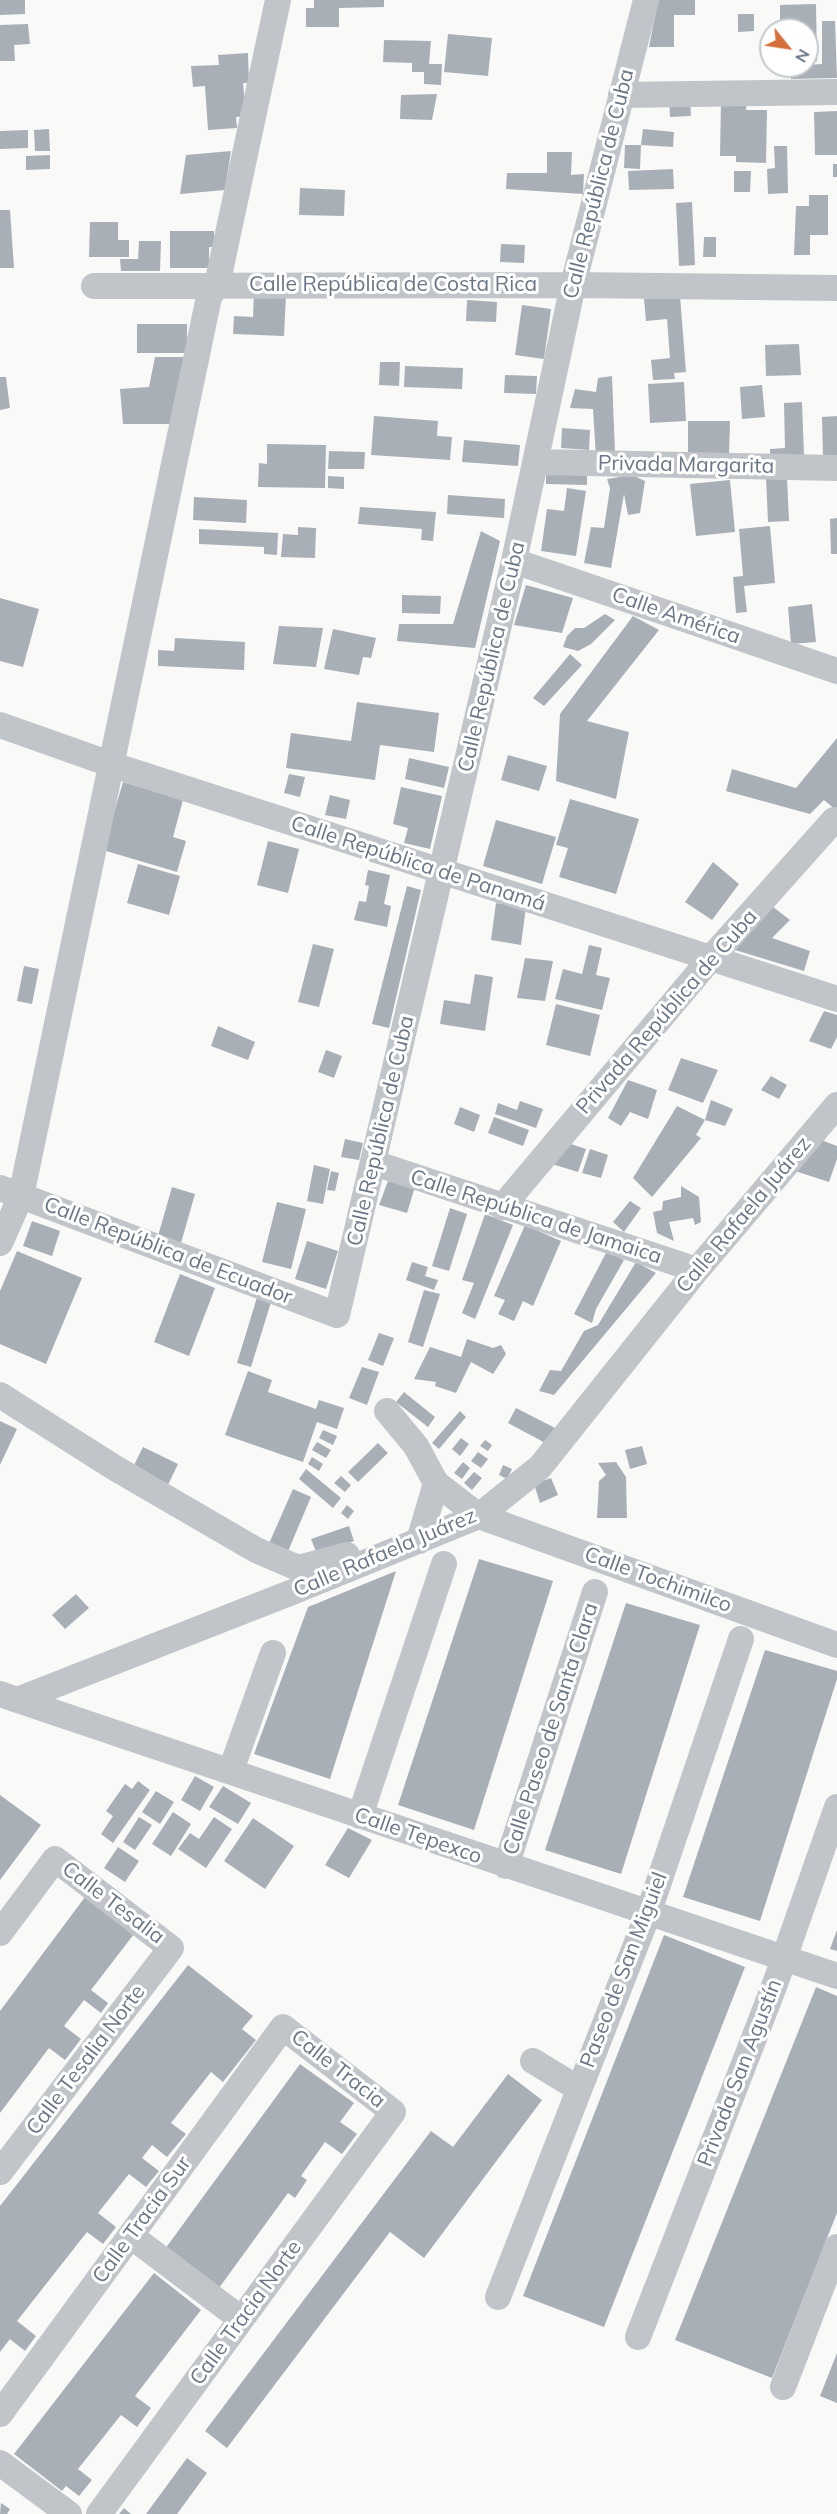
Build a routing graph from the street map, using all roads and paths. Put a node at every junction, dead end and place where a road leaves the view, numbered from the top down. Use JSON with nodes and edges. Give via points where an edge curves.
{"nodes":[{"id":1,"x":278,"y":0,"type":"edge"},
{"id":2,"x":646,"y":0,"type":"edge"},
{"id":3,"x":837,"y":92,"type":"edge"},
{"id":4,"x":621,"y":95,"type":"junction"},
{"id":5,"x":217,"y":285,"type":"junction"},
{"id":6,"x":573,"y":285,"type":"junction"},
{"id":7,"x":94,"y":286,"type":"dead end"},
{"id":8,"x":837,"y":288,"type":"edge"},
{"id":9,"x":536,"y":462,"type":"junction"},
{"id":10,"x":837,"y":468,"type":"edge"},
{"id":11,"x":514,"y":561,"type":"junction"},
{"id":12,"x":837,"y":671,"type":"edge"},
{"id":13,"x":0,"y":725,"type":"edge"},
{"id":14,"x":113,"y":765,"type":"junction"},
{"id":15,"x":834,"y":820,"type":"dead end"},
{"id":16,"x":442,"y":873,"type":"junction"},
{"id":17,"x":711,"y":958,"type":"junction"},
{"id":18,"x":837,"y":999,"type":"edge"},
{"id":19,"x":837,"y":1105,"type":"edge"},
{"id":20,"x":374,"y":1163,"type":"junction"},
{"id":21,"x":10,"y":1192,"type":"edge"},
{"id":22,"x":502,"y":1207,"type":"junction"},
{"id":23,"x":0,"y":1243,"type":"edge"},
{"id":24,"x":697,"y":1270,"type":"junction"},
{"id":25,"x":337,"y":1315,"type":"joint"},
{"id":26,"x":0,"y":1395,"type":"edge"},
{"id":27,"x":387,"y":1411,"type":"dead end"},
{"id":28,"x":436,"y":1483,"type":"junction"},
{"id":29,"x":479,"y":1516,"type":"junction"},
{"id":30,"x":410,"y":1544,"type":"junction"},
{"id":31,"x":444,"y":1564,"type":"dead end"},
{"id":32,"x":595,"y":1592,"type":"dead end"},
{"id":33,"x":741,"y":1640,"type":"dead end"},
{"id":34,"x":837,"y":1645,"type":"edge"},
{"id":35,"x":273,"y":1653,"type":"dead end"},
{"id":36,"x":8,"y":1697,"type":"edge"},
{"id":37,"x":231,"y":1770,"type":"junction"},
{"id":38,"x":837,"y":1807,"type":"edge"},
{"id":39,"x":360,"y":1816,"type":"junction"},
{"id":40,"x":506,"y":1866,"type":"junction"},
{"id":41,"x":648,"y":1914,"type":"junction"},
{"id":42,"x":0,"y":1933,"type":"edge"},
{"id":43,"x":171,"y":1948,"type":"joint"},
{"id":44,"x":785,"y":1958,"type":"junction"},
{"id":45,"x":837,"y":1976,"type":"edge"},
{"id":46,"x":283,"y":2027,"type":"joint"},
{"id":47,"x":534,"y":2061,"type":"dead end"},
{"id":48,"x":579,"y":2089,"type":"junction"},
{"id":49,"x":393,"y":2112,"type":"joint"},
{"id":50,"x":4,"y":2157,"type":"edge"},
{"id":51,"x":131,"y":2236,"type":"junction"},
{"id":52,"x":837,"y":2247,"type":"edge"},
{"id":53,"x":498,"y":2297,"type":"dead end"},
{"id":54,"x":241,"y":2319,"type":"junction"},
{"id":55,"x":638,"y":2337,"type":"dead end"},
{"id":56,"x":783,"y":2387,"type":"dead end"},
{"id":57,"x":0,"y":2414,"type":"edge"},
{"id":58,"x":0,"y":2463,"type":"edge"},
{"id":59,"x":69,"y":2514,"type":"edge"},
{"id":60,"x":99,"y":2514,"type":"edge"}],
"edges":[{"from":1,"to":5,"type":"street"},
{"from":2,"to":4,"type":"street","name":"Calle República de Cuba"},
{"from":3,"to":4,"type":"street"},
{"from":4,"to":6,"type":"street","name":"Calle República de Cuba"},
{"from":5,"to":6,"type":"street","name":"Calle República de Costa Rica"},
{"from":5,"to":7,"type":"street","name":"Calle República de Costa Rica"},
{"from":5,"to":14,"type":"street","via":[[207,309]]},
{"from":6,"to":8,"type":"street","name":"Calle República de Costa Rica"},
{"from":6,"to":9,"type":"street","name":"Calle República de Cuba"},
{"from":9,"to":10,"type":"street","name":"Privada Margarita"},
{"from":9,"to":11,"type":"street","name":"Calle República de Cuba"},
{"from":11,"to":12,"type":"street","name":"Calle América"},
{"from":11,"to":16,"type":"street","name":"Calle República de Cuba"},
{"from":13,"to":14,"type":"street","name":"Calle República de Panamá"},
{"from":14,"to":16,"type":"street","name":"Calle República de Panamá"},
{"from":14,"to":21,"type":"street"},
{"from":15,"to":17,"type":"street","name":"Privada República de Cuba"},
{"from":16,"to":17,"type":"street","name":"Calle República de Panamá"},
{"from":16,"to":20,"type":"street","name":"Calle República de Cuba"},
{"from":17,"to":18,"type":"street","name":"Calle República de Panamá"},
{"from":17,"to":22,"type":"street","name":"Privada República de Cuba"},
{"from":19,"to":24,"type":"street","name":"Calle Rafaela Juárez"},
{"from":20,"to":22,"type":"street","name":"Calle República de Jamaica"},
{"from":20,"to":25,"type":"street","name":"Calle República de Cuba"},
{"from":21,"to":23,"type":"street"},
{"from":21,"to":25,"type":"street","name":"Calle República de Ecuador"},
{"from":22,"to":24,"type":"street","name":"Calle República de Jamaica"},
{"from":24,"to":29,"type":"street","name":"Calle Rafaela Juárez","via":[[540,1467]]},
{"from":26,"to":30,"type":"street","via":[[256,1551],[298,1568],[366,1549]]},
{"from":27,"to":28,"type":"street","via":[[416,1446]]},
{"from":28,"to":29,"type":"street","name":"Calle Tochimilco"},
{"from":28,"to":30,"type":"street"},
{"from":29,"to":30,"type":"street","name":"Calle Rafaela Juárez"},
{"from":29,"to":34,"type":"street","name":"Calle Tochimilco"},
{"from":30,"to":36,"type":"street","name":"Calle Rafaela Juárez"},
{"from":31,"to":39,"type":"street"},
{"from":32,"to":40,"type":"street","name":"Calle Paseo de Santa Clara"},
{"from":33,"to":41,"type":"street","name":"Paseo de San Miguiel"},
{"from":35,"to":37,"type":"street"},
{"from":36,"to":37,"type":"street","name":"Calle Tepexco"},
{"from":37,"to":39,"type":"street","name":"Calle Tepexco"},
{"from":38,"to":44,"type":"street","name":"Privada San Agustín"},
{"from":39,"to":40,"type":"street","name":"Calle Tepexco"},
{"from":40,"to":41,"type":"street","name":"Calle Tepexco"},
{"from":41,"to":44,"type":"street","name":"Calle Tepexco"},
{"from":41,"to":48,"type":"street","name":"Paseo de San Miguiel"},
{"from":42,"to":43,"type":"street","name":"Calle Tesalia","via":[[55,1859]]},
{"from":43,"to":50,"type":"street","name":"Calle Tesalia Norte"},
{"from":44,"to":45,"type":"street","name":"Calle Tepexco"},
{"from":44,"to":55,"type":"street","name":"Privada San Agustín"},
{"from":46,"to":49,"type":"street","name":"Calle Tracia"},
{"from":46,"to":51,"type":"street","name":"Calle Tracia Sur"},
{"from":47,"to":48,"type":"street"},
{"from":48,"to":53,"type":"street","name":"Paseo de San Miguiel"},
{"from":49,"to":54,"type":"street","name":"Calle Tracia Norte"},
{"from":51,"to":54,"type":"street"},
{"from":51,"to":57,"type":"street","name":"Calle Tracia Sur"},
{"from":52,"to":56,"type":"street"},
{"from":54,"to":60,"type":"street","name":"Calle Tracia Norte"},
{"from":58,"to":59,"type":"street"}]}
